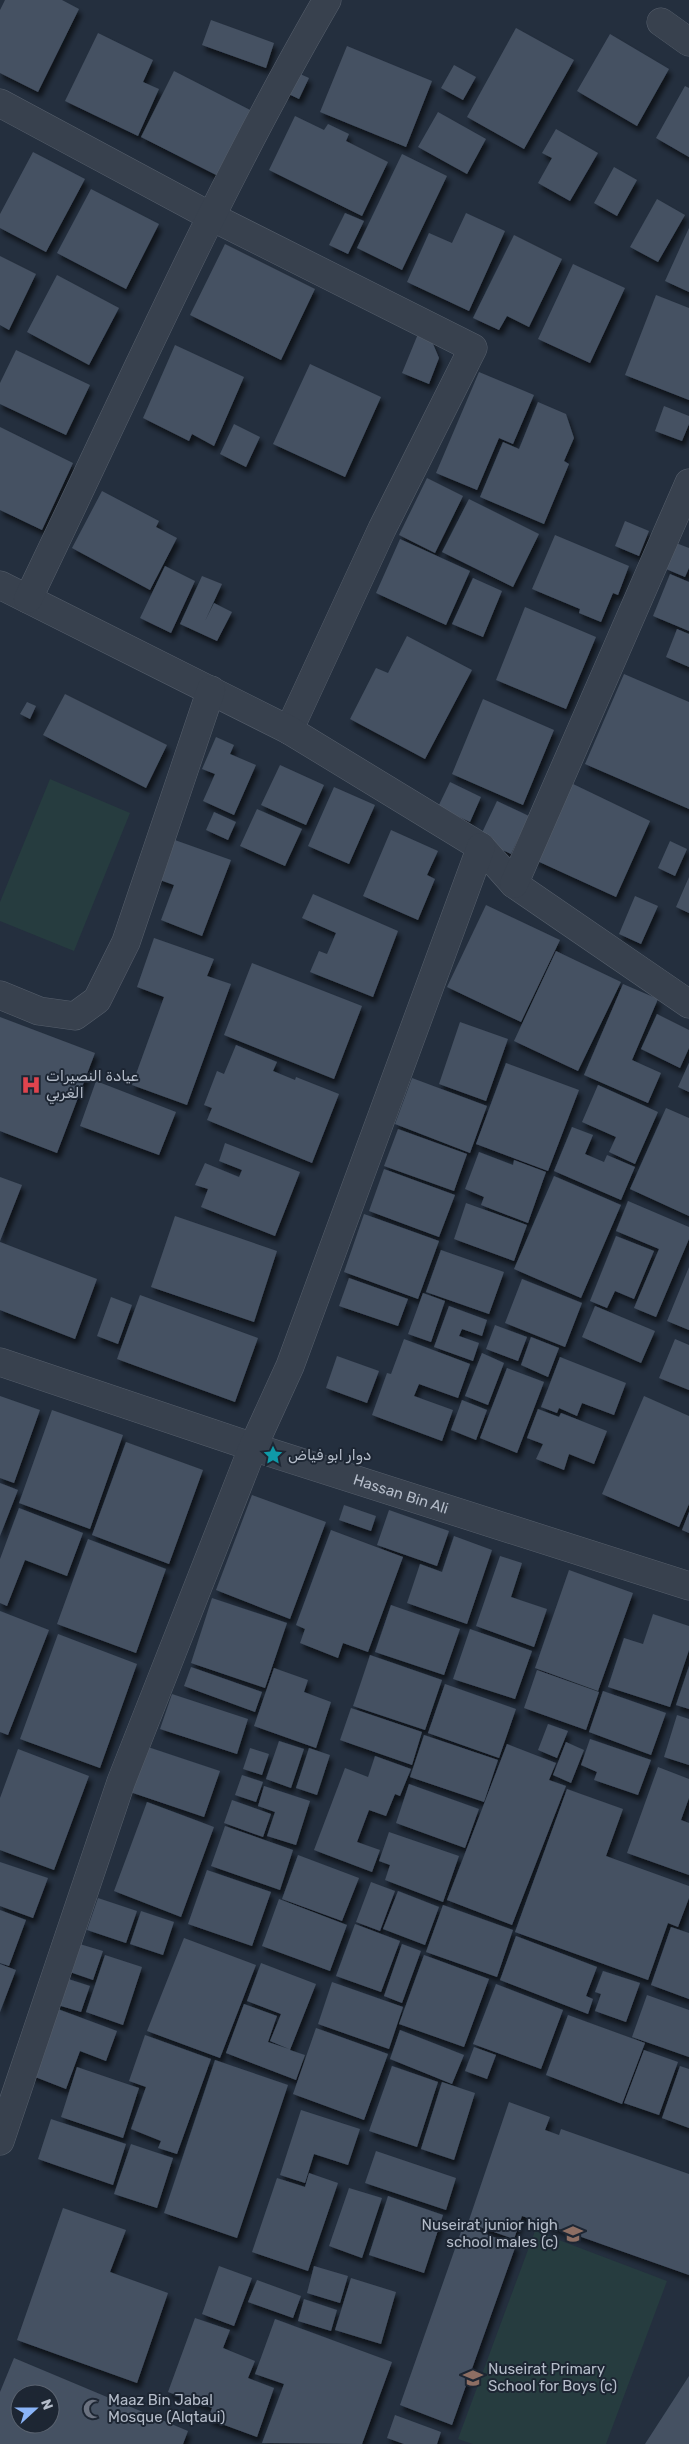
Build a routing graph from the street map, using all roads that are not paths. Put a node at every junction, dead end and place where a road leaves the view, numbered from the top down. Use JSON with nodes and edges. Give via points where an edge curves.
{"nodes":[{"id":1,"x":327,"y":0,"type":"edge"},
{"id":2,"x":661,"y":22,"type":"dead end"},
{"id":3,"x":689,"y":42,"type":"edge"},
{"id":4,"x":0,"y":103,"type":"edge"},
{"id":5,"x":212,"y":216,"type":"junction"},
{"id":6,"x":689,"y":483,"type":"edge"},
{"id":7,"x":0,"y":585,"type":"edge"},
{"id":8,"x":28,"y":599,"type":"junction"},
{"id":9,"x":211,"y":690,"type":"junction"},
{"id":10,"x":289,"y":730,"type":"junction"},
{"id":11,"x":481,"y":847,"type":"junction"},
{"id":12,"x":514,"y":884,"type":"junction"},
{"id":13,"x":0,"y":995,"type":"edge"},
{"id":14,"x":689,"y":1004,"type":"edge"},
{"id":15,"x":0,"y":1362,"type":"edge"},
{"id":16,"x":253,"y":1447,"type":"junction"},
{"id":17,"x":689,"y":1586,"type":"edge"},
{"id":18,"x":0,"y":2141,"type":"edge"}],
"edges":[{"from":1,"to":5,"type":"street"},
{"from":2,"to":3,"type":"street"},
{"from":4,"to":5,"type":"street"},
{"from":5,"to":8,"type":"street"},
{"from":5,"to":10,"type":"street","via":[[473,348],[382,529]]},
{"from":6,"to":12,"type":"street"},
{"from":7,"to":8,"type":"street"},
{"from":8,"to":9,"type":"street"},
{"from":9,"to":10,"type":"street"},
{"from":9,"to":13,"type":"street","via":[[126,942],[97,1000],[75,1016],[39,1011]]},
{"from":10,"to":11,"type":"street"},
{"from":11,"to":12,"type":"street"},
{"from":11,"to":16,"type":"street","via":[[290,1366]]},
{"from":12,"to":14,"type":"street"},
{"from":15,"to":16,"type":"street","name":"Hassan Bin Ali"},
{"from":16,"to":17,"type":"street","name":"Hassan Bin Ali"},
{"from":16,"to":18,"type":"street","via":[[121,1782]]}]}
